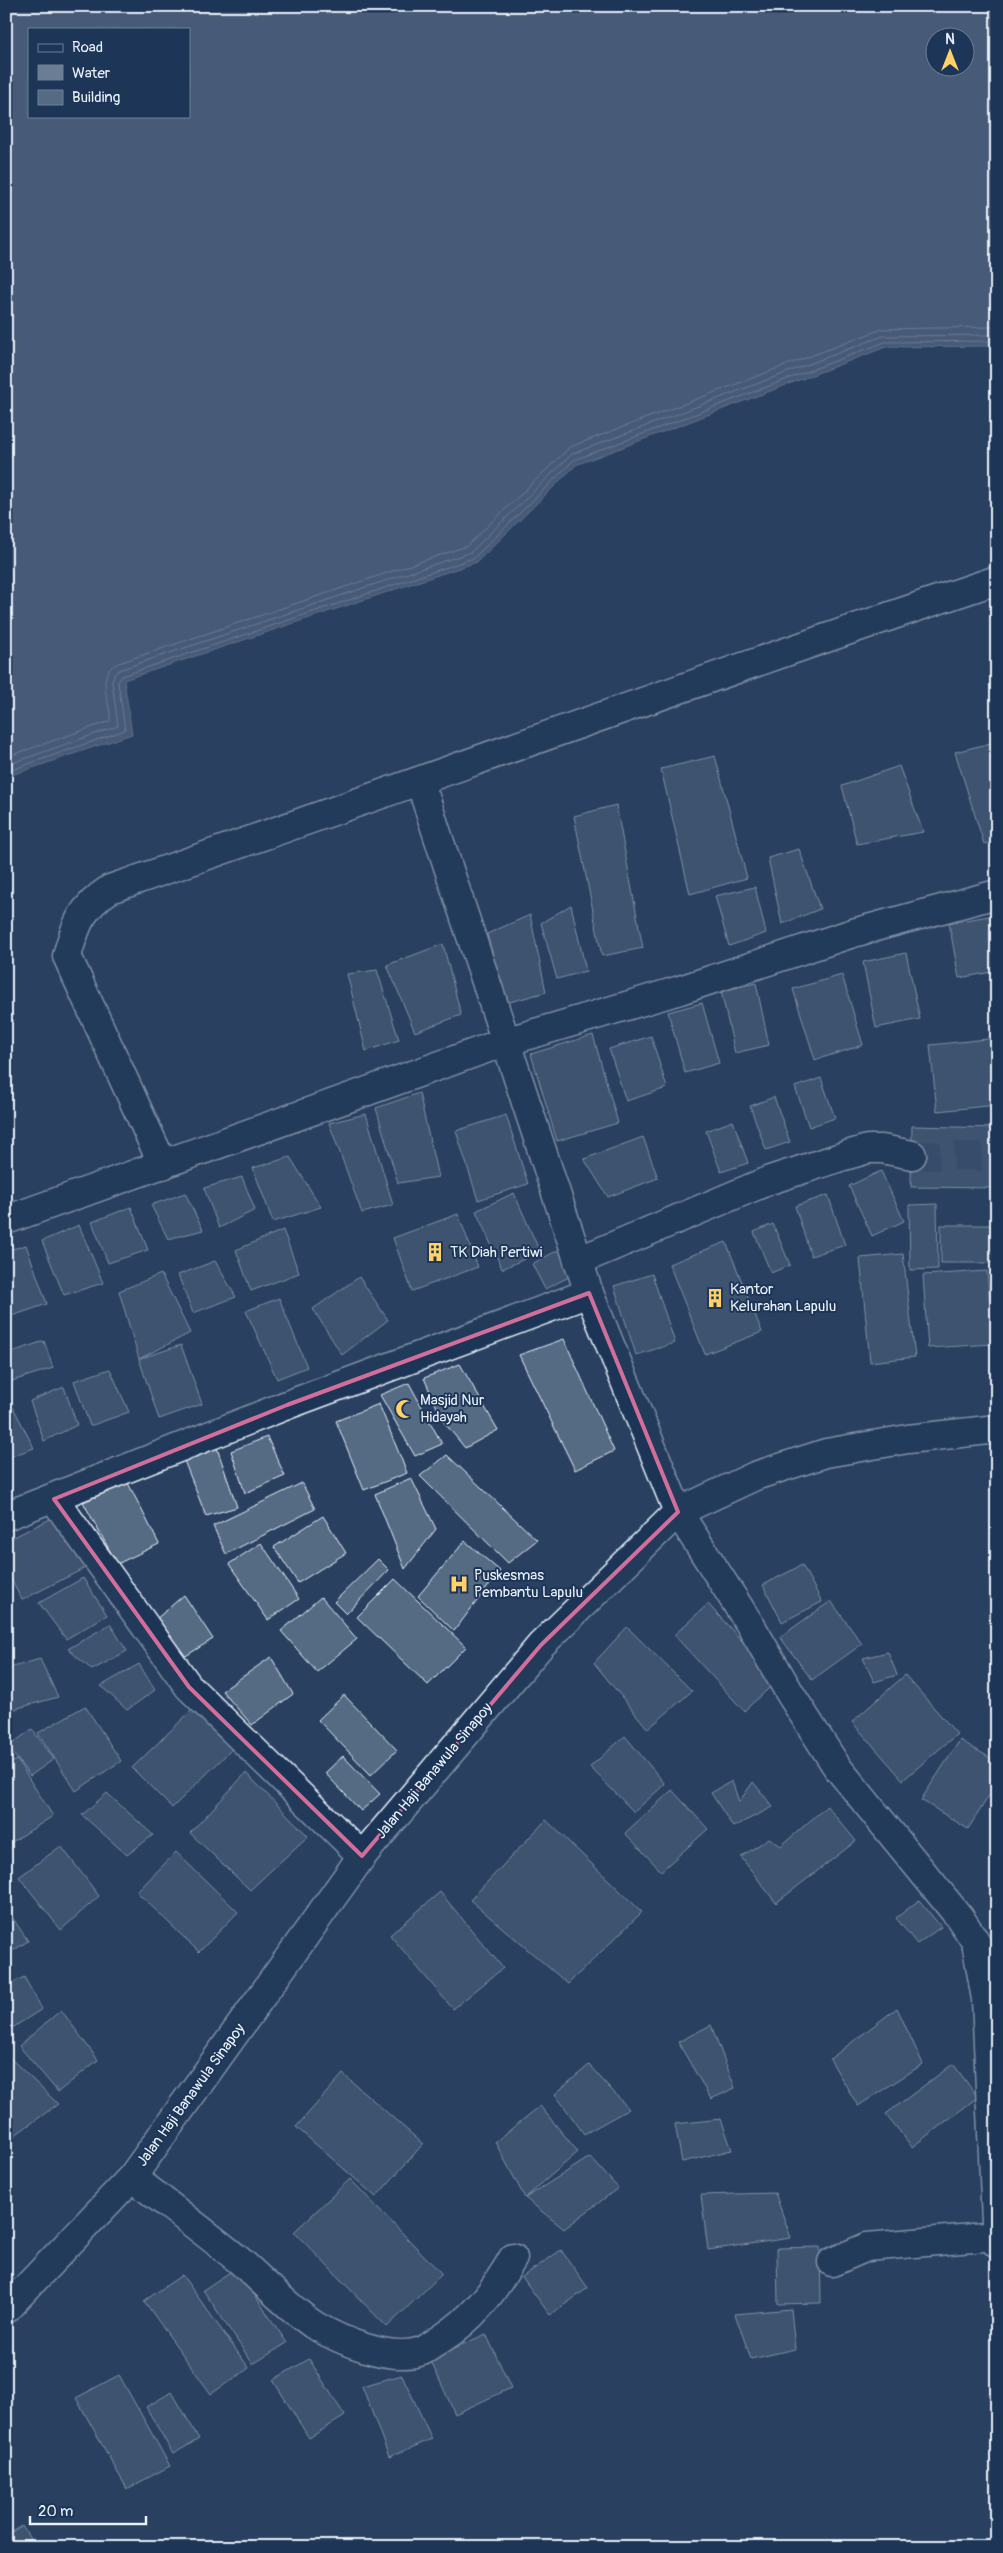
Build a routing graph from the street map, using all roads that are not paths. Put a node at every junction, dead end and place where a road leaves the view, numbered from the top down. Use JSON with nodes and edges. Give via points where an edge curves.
{"nodes":[{"id":1,"x":997,"y":580,"type":"edge"},
{"id":2,"x":425,"y":797,"type":"dead end"},
{"id":3,"x":997,"y":894,"type":"edge"},
{"id":4,"x":505,"y":1042,"type":"junction"},
{"id":5,"x":912,"y":1155,"type":"tunnel mouth"},
{"id":6,"x":163,"y":1165,"type":"junction"},
{"id":7,"x":6,"y":1220,"type":"edge"},
{"id":8,"x":578,"y":1261,"type":"junction"},
{"id":9,"x":589,"y":1293,"type":"junction"},
{"id":10,"x":997,"y":1429,"type":"edge"},
{"id":11,"x":54,"y":1499,"type":"junction"},
{"id":12,"x":678,"y":1512,"type":"junction"},
{"id":13,"x":6,"y":1516,"type":"edge"},
{"id":14,"x":362,"y":1856,"type":"junction"},
{"id":15,"x":132,"y":2177,"type":"junction"},
{"id":16,"x":996,"y":2240,"type":"edge"},
{"id":17,"x":513,"y":2258,"type":"dead end"},
{"id":18,"x":832,"y":2262,"type":"dead end"},
{"id":19,"x":6,"y":2309,"type":"edge"}],
"edges":[{"from":1,"to":6,"type":"main road","via":[[110,889],[97,898],[76,922],[67,956]]},
{"from":2,"to":4,"type":"main road"},
{"from":3,"to":4,"type":"main road","via":[[853,933],[680,990]]},
{"from":4,"to":6,"type":"main road"},
{"from":4,"to":8,"type":"main road"},
{"from":5,"to":8,"type":"main road","via":[[882,1148],[844,1156],[770,1180]]},
{"from":6,"to":7,"type":"main road"},
{"from":8,"to":9,"type":"main road"},
{"from":9,"to":11,"type":"main road","via":[[287,1405]]},
{"from":9,"to":12,"type":"main road"},
{"from":10,"to":12,"type":"main road","name":"Jalan Haji Banawula Sinapoy","via":[[826,1453],[755,1476]]},
{"from":11,"to":13,"type":"main road"},
{"from":11,"to":14,"type":"main road","via":[[189,1687]]},
{"from":12,"to":14,"type":"main road","name":"Jalan Haji Banawula Sinapoy","via":[[541,1645]]},
{"from":12,"to":16,"type":"main road","via":[[837,1767],[976,1942],[986,2000]]},
{"from":14,"to":15,"type":"main road","name":"Jalan Haji Banawula Sinapoy"},
{"from":15,"to":17,"type":"main road","via":[[240,2261],[314,2324],[342,2340],[367,2348],[396,2354],[422,2351],[477,2311]]},
{"from":15,"to":19,"type":"main road","name":"Jalan Haji Banawula Sinapoy"},
{"from":16,"to":18,"type":"main road","via":[[867,2247]]}]}
